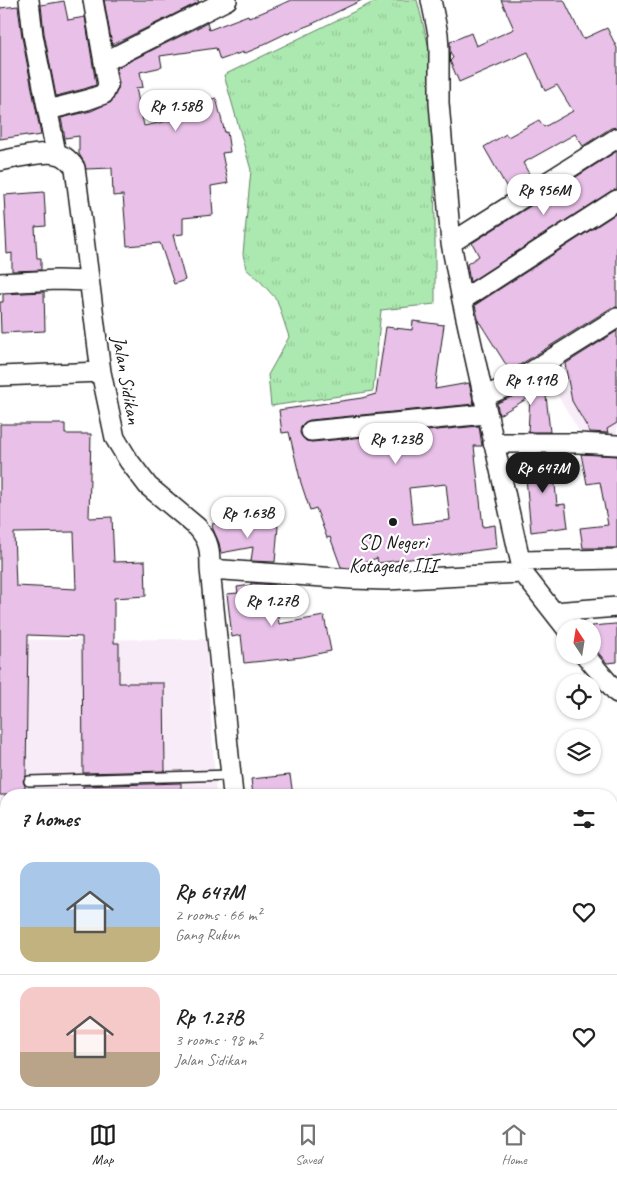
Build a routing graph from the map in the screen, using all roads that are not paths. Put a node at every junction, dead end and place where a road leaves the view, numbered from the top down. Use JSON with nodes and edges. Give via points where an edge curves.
{"nodes":[{"id":1,"x":29,"y":0,"type":"edge"},
{"id":2,"x":93,"y":0,"type":"edge"},
{"id":3,"x":228,"y":0,"type":"edge"},
{"id":4,"x":431,"y":0,"type":"edge"},
{"id":5,"x":104,"y":62,"type":"junction"},
{"id":6,"x":48,"y":110,"type":"junction"},
{"id":7,"x":617,"y":138,"type":"edge"},
{"id":8,"x":56,"y":153,"type":"junction"},
{"id":9,"x":0,"y":161,"type":"edge"},
{"id":10,"x":617,"y":200,"type":"edge"},
{"id":11,"x":451,"y":243,"type":"junction"},
{"id":12,"x":89,"y":281,"type":"junction"},
{"id":13,"x":0,"y":283,"type":"edge"},
{"id":14,"x":462,"y":300,"type":"junction"},
{"id":15,"x":617,"y":318,"type":"edge"},
{"id":16,"x":101,"y":372,"type":"junction"},
{"id":17,"x":0,"y":376,"type":"edge"},
{"id":18,"x":485,"y":405,"type":"junction"},
{"id":19,"x":310,"y":430,"type":"dead end"},
{"id":20,"x":493,"y":442,"type":"junction"},
{"id":21,"x":617,"y":445,"type":"edge"},
{"id":22,"x":617,"y":558,"type":"edge"},
{"id":23,"x":522,"y":567,"type":"junction"},
{"id":24,"x":210,"y":569,"type":"junction"},
{"id":25,"x":617,"y":608,"type":"edge"},
{"id":26,"x":554,"y":612,"type":"junction"},
{"id":27,"x":559,"y":619,"type":"edge"},
{"id":28,"x":593,"y":664,"type":"edge"},
{"id":29,"x":617,"y":693,"type":"edge"},
{"id":30,"x":231,"y":775,"type":"junction"},
{"id":31,"x":29,"y":781,"type":"dead end"},
{"id":32,"x":232,"y":789,"type":"edge"}],
"edges":[{"from":1,"to":6,"type":"street"},
{"from":2,"to":5,"type":"street"},
{"from":3,"to":5,"type":"street"},
{"from":4,"to":11,"type":"street","via":[[440,49],[440,104]]},
{"from":5,"to":6,"type":"street","via":[[108,85],[104,94]]},
{"from":6,"to":8,"type":"street"},
{"from":7,"to":11,"type":"street"},
{"from":8,"to":9,"type":"street"},
{"from":8,"to":12,"type":"street","name":"Jalan Sidikan","via":[[75,168]]},
{"from":10,"to":14,"type":"street"},
{"from":11,"to":14,"type":"street"},
{"from":12,"to":13,"type":"street"},
{"from":12,"to":16,"type":"street","name":"Jalan Sidikan"},
{"from":14,"to":18,"type":"street"},
{"from":15,"to":18,"type":"street","via":[[508,386]]},
{"from":16,"to":17,"type":"street"},
{"from":16,"to":24,"type":"street","name":"Jalan Sidikan","via":[[114,438],[148,486],[203,533],[210,552]]},
{"from":18,"to":19,"type":"street"},
{"from":18,"to":20,"type":"street"},
{"from":20,"to":21,"type":"street"},
{"from":20,"to":23,"type":"street"},
{"from":22,"to":23,"type":"street"},
{"from":23,"to":24,"type":"street","via":[[386,580]]},
{"from":23,"to":26,"type":"street"},
{"from":24,"to":30,"type":"street","name":"Jalan Sidikan"},
{"from":25,"to":26,"type":"street"},
{"from":26,"to":27,"type":"street"},
{"from":28,"to":29,"type":"street"},
{"from":30,"to":31,"type":"lane"},
{"from":30,"to":32,"type":"street","name":"Jalan Sidikan"}]}
